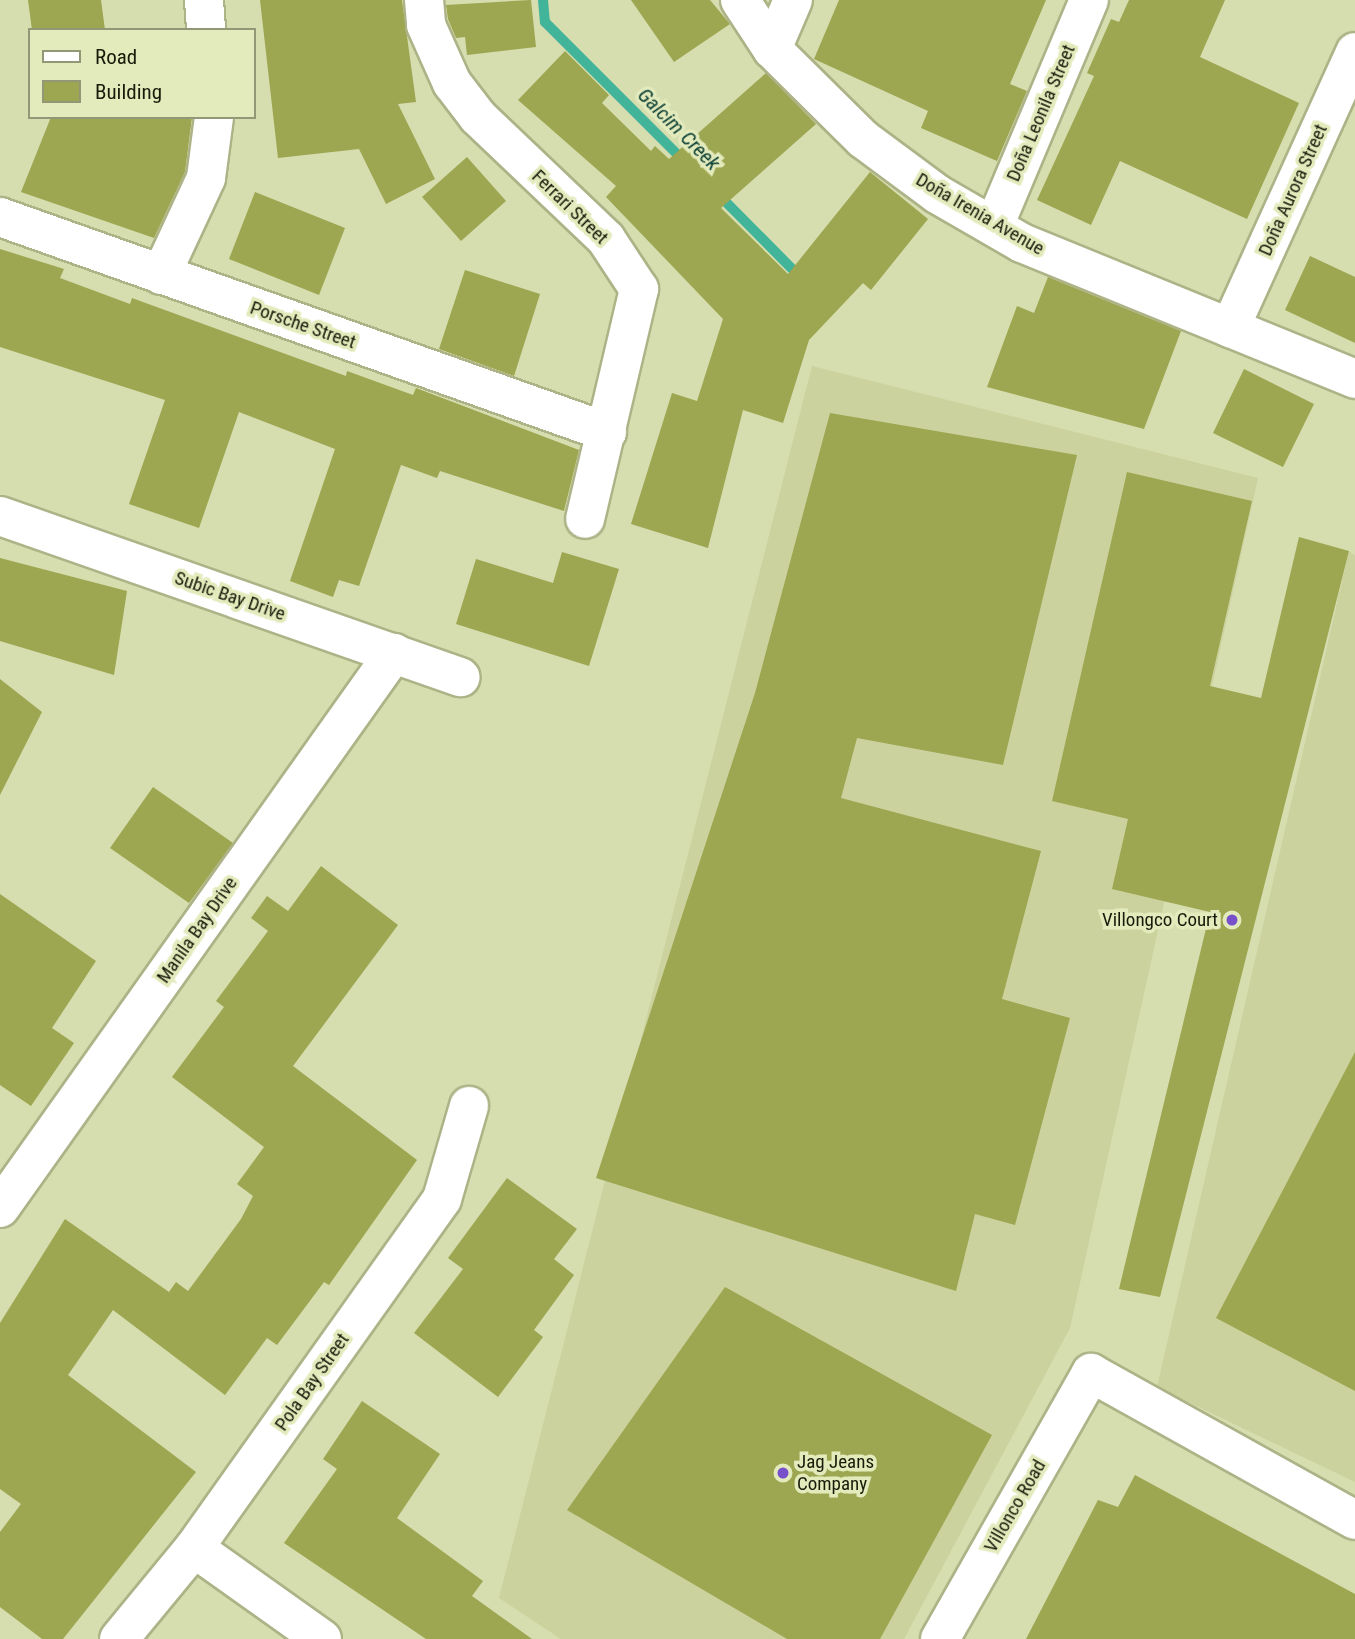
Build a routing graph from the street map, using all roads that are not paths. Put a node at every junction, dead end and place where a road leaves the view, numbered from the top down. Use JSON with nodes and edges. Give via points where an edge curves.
{"nodes":[{"id":1,"x":204,"y":0,"type":"edge"},
{"id":2,"x":424,"y":0,"type":"edge"},
{"id":3,"x":740,"y":0,"type":"edge"},
{"id":4,"x":793,"y":0,"type":"edge"},
{"id":5,"x":1089,"y":0,"type":"edge"},
{"id":6,"x":206,"y":28,"type":"edge"},
{"id":7,"x":772,"y":49,"type":"junction"},
{"id":8,"x":1355,"y":52,"type":"edge"},
{"id":9,"x":214,"y":119,"type":"edge"},
{"id":10,"x":0,"y":217,"type":"edge"},
{"id":11,"x":994,"y":226,"type":"junction"},
{"id":12,"x":162,"y":275,"type":"junction"},
{"id":13,"x":1230,"y":328,"type":"junction"},
{"id":14,"x":1355,"y":379,"type":"edge"},
{"id":15,"x":607,"y":432,"type":"junction"},
{"id":16,"x":0,"y":516,"type":"edge"},
{"id":17,"x":585,"y":519,"type":"dead end"},
{"id":18,"x":394,"y":653,"type":"junction"},
{"id":19,"x":461,"y":677,"type":"dead end"},
{"id":20,"x":469,"y":1107,"type":"dead end"},
{"id":21,"x":0,"y":1208,"type":"edge"},
{"id":22,"x":1355,"y":1520,"type":"edge"},
{"id":23,"x":194,"y":1548,"type":"junction"},
{"id":24,"x":119,"y":1639,"type":"edge"},
{"id":25,"x":322,"y":1639,"type":"edge"},
{"id":26,"x":940,"y":1639,"type":"edge"}],
"edges":[{"from":1,"to":6,"type":"street"},
{"from":2,"to":15,"type":"street","name":"Ferrari Street","via":[[426,25],[471,109],[606,239],[639,289]]},
{"from":3,"to":7,"type":"street","name":"Doña Irenia Avenue"},
{"from":4,"to":7,"type":"street"},
{"from":5,"to":11,"type":"street","name":"Doña Leonila Street"},
{"from":7,"to":11,"type":"street","name":"Doña Irenia Avenue","via":[[863,139],[937,194]]},
{"from":8,"to":13,"type":"street","name":"Doña Aurora Street"},
{"from":9,"to":12,"type":"street","via":[[206,178]]},
{"from":10,"to":12,"type":"street","name":"Porsche Street"},
{"from":11,"to":13,"type":"street","name":"Doña Irenia Avenue"},
{"from":12,"to":15,"type":"street","name":"Porsche Street"},
{"from":13,"to":14,"type":"street","name":"Doña Irenia Avenue"},
{"from":15,"to":17,"type":"street","name":"Ferrari Street"},
{"from":16,"to":18,"type":"street","name":"Subic Bay Drive"},
{"from":18,"to":19,"type":"street","name":"Subic Bay Drive"},
{"from":18,"to":21,"type":"street","name":"Manila Bay Drive"},
{"from":20,"to":23,"type":"street","name":"Pola Bay Street","via":[[442,1199]]},
{"from":22,"to":26,"type":"street","name":"Villonco Road","via":[[1091,1373]]},
{"from":23,"to":24,"type":"street","name":"Pola Bay Street"},
{"from":23,"to":25,"type":"street"}]}
